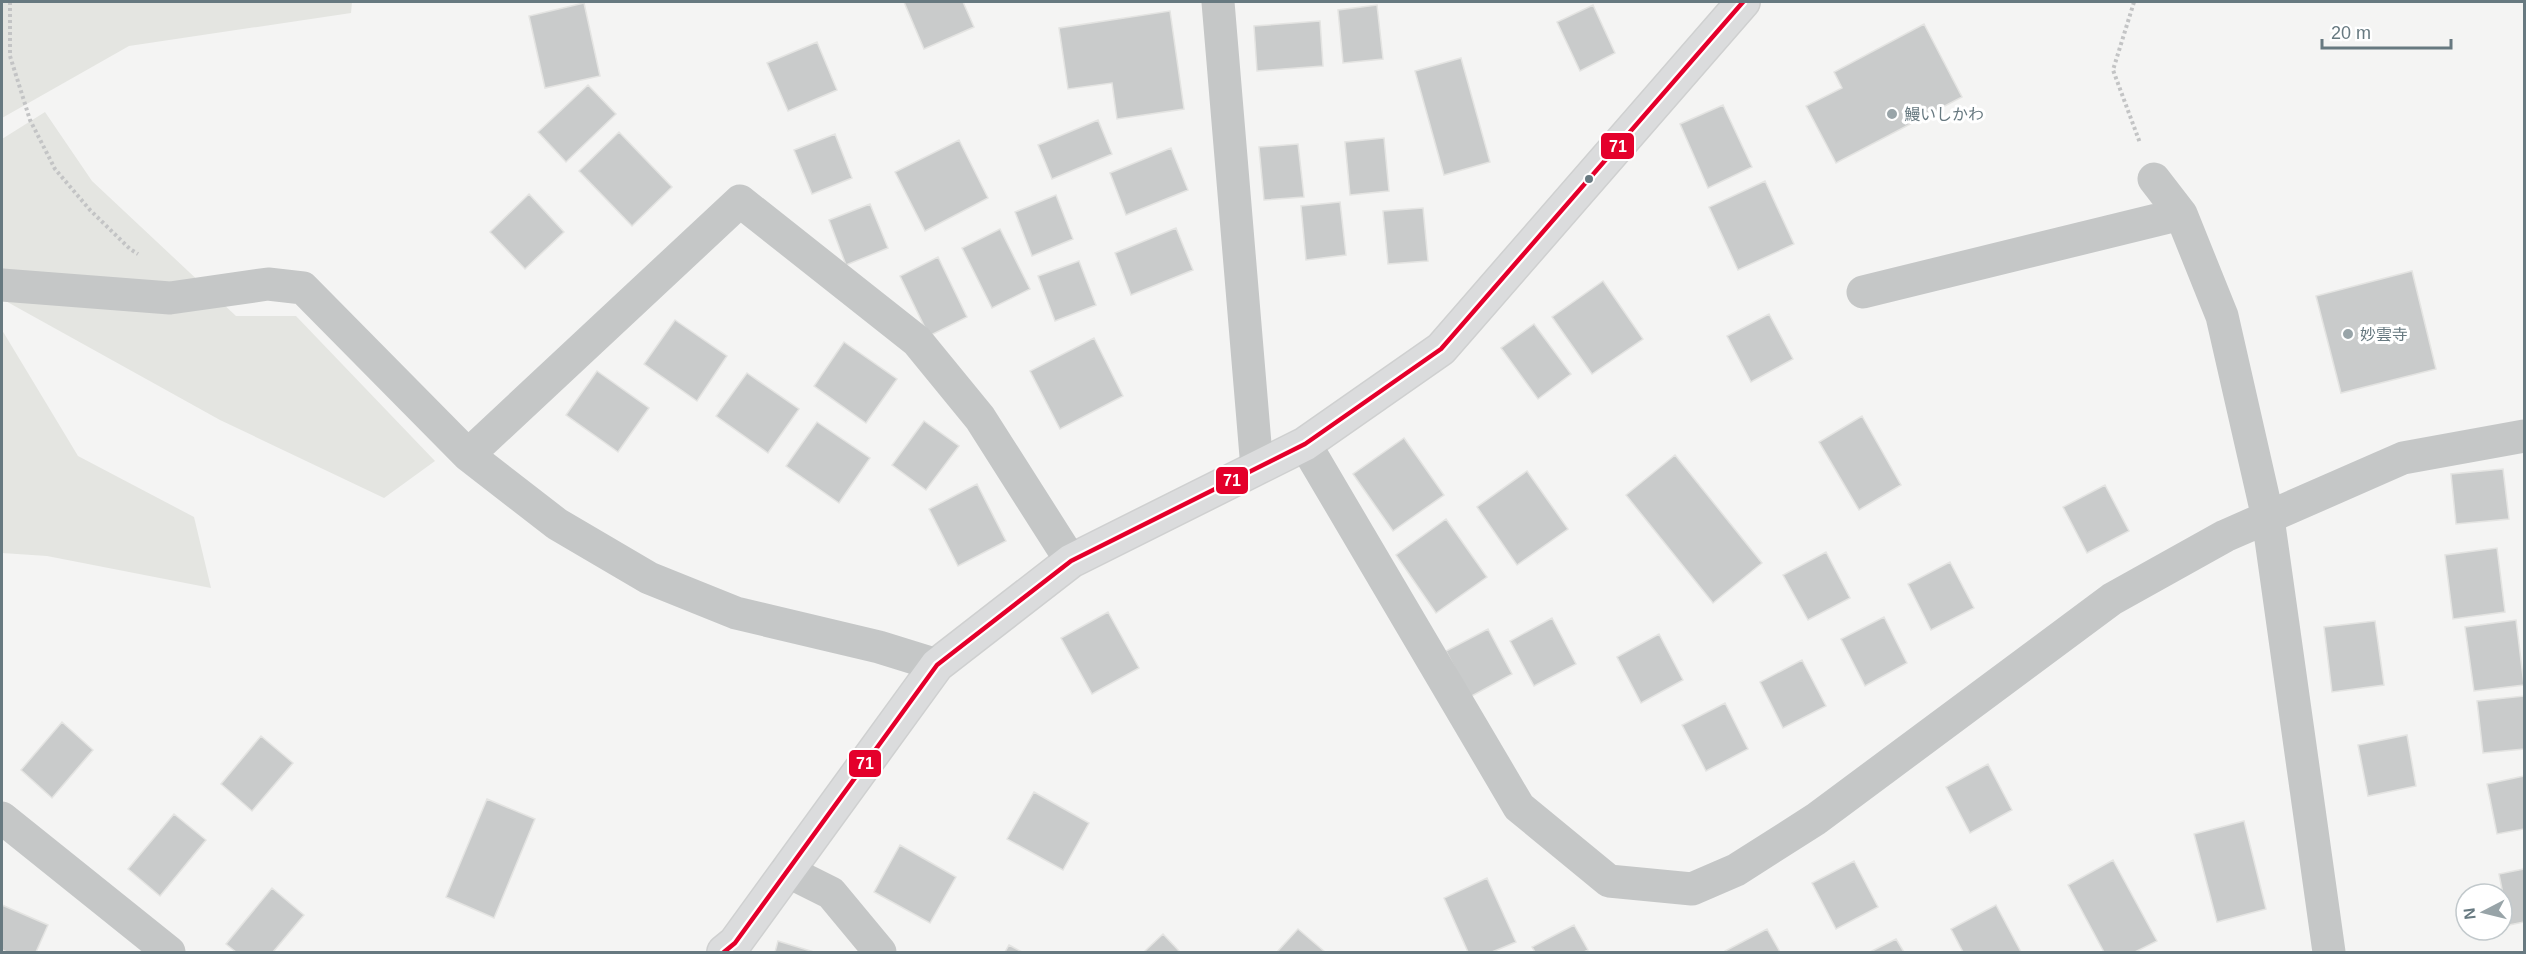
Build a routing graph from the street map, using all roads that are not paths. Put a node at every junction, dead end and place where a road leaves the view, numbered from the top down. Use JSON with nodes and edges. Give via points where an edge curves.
{"nodes":[{"id":1,"x":1218,"y":2,"type":"edge"},
{"id":2,"x":1743,"y":2,"type":"edge"},
{"id":3,"x":2154,"y":179,"type":"road end"},
{"id":4,"x":2181,"y":214,"type":"junction"},
{"id":5,"x":2,"y":285,"type":"edge"},
{"id":6,"x":1863,"y":292,"type":"dead end"},
{"id":7,"x":2524,"y":436,"type":"edge"},
{"id":8,"x":1305,"y":444,"type":"junction"},
{"id":9,"x":468,"y":454,"type":"junction"},
{"id":10,"x":1257,"y":468,"type":"junction"},
{"id":11,"x":2268,"y":518,"type":"junction"},
{"id":12,"x":1071,"y":561,"type":"junction"},
{"id":13,"x":937,"y":664,"type":"junction"},
{"id":14,"x":2,"y":818,"type":"edge"},
{"id":15,"x":787,"y":871,"type":"junction"},
{"id":16,"x":169,"y":952,"type":"edge"},
{"id":17,"x":724,"y":952,"type":"edge"},
{"id":18,"x":880,"y":952,"type":"edge"},
{"id":19,"x":2329,"y":952,"type":"edge"}],
"edges":[{"from":1,"to":10,"type":"street"},
{"from":2,"to":8,"type":"main road","via":[[1441,349]]},
{"from":3,"to":4,"type":"street"},
{"from":4,"to":6,"type":"street"},
{"from":4,"to":11,"type":"street","via":[[2222,316]]},
{"from":5,"to":9,"type":"street","via":[[170,298],[268,284],[303,288]]},
{"from":7,"to":11,"type":"street","via":[[2403,458]]},
{"from":8,"to":10,"type":"main road"},
{"from":8,"to":11,"type":"street","via":[[1519,807],[1609,881],[1692,890],[1736,870],[1816,819],[2112,599],[2225,536]]},
{"from":9,"to":12,"type":"street","via":[[740,201],[917,341],[980,418]]},
{"from":9,"to":13,"type":"street","via":[[557,524],[649,578],[736,613],[879,646]]},
{"from":10,"to":12,"type":"main road"},
{"from":11,"to":19,"type":"street"},
{"from":12,"to":13,"type":"main road"},
{"from":13,"to":15,"type":"main road"},
{"from":14,"to":16,"type":"street"},
{"from":15,"to":17,"type":"main road","via":[[735,943]]},
{"from":15,"to":18,"type":"street","via":[[831,893]]}]}
